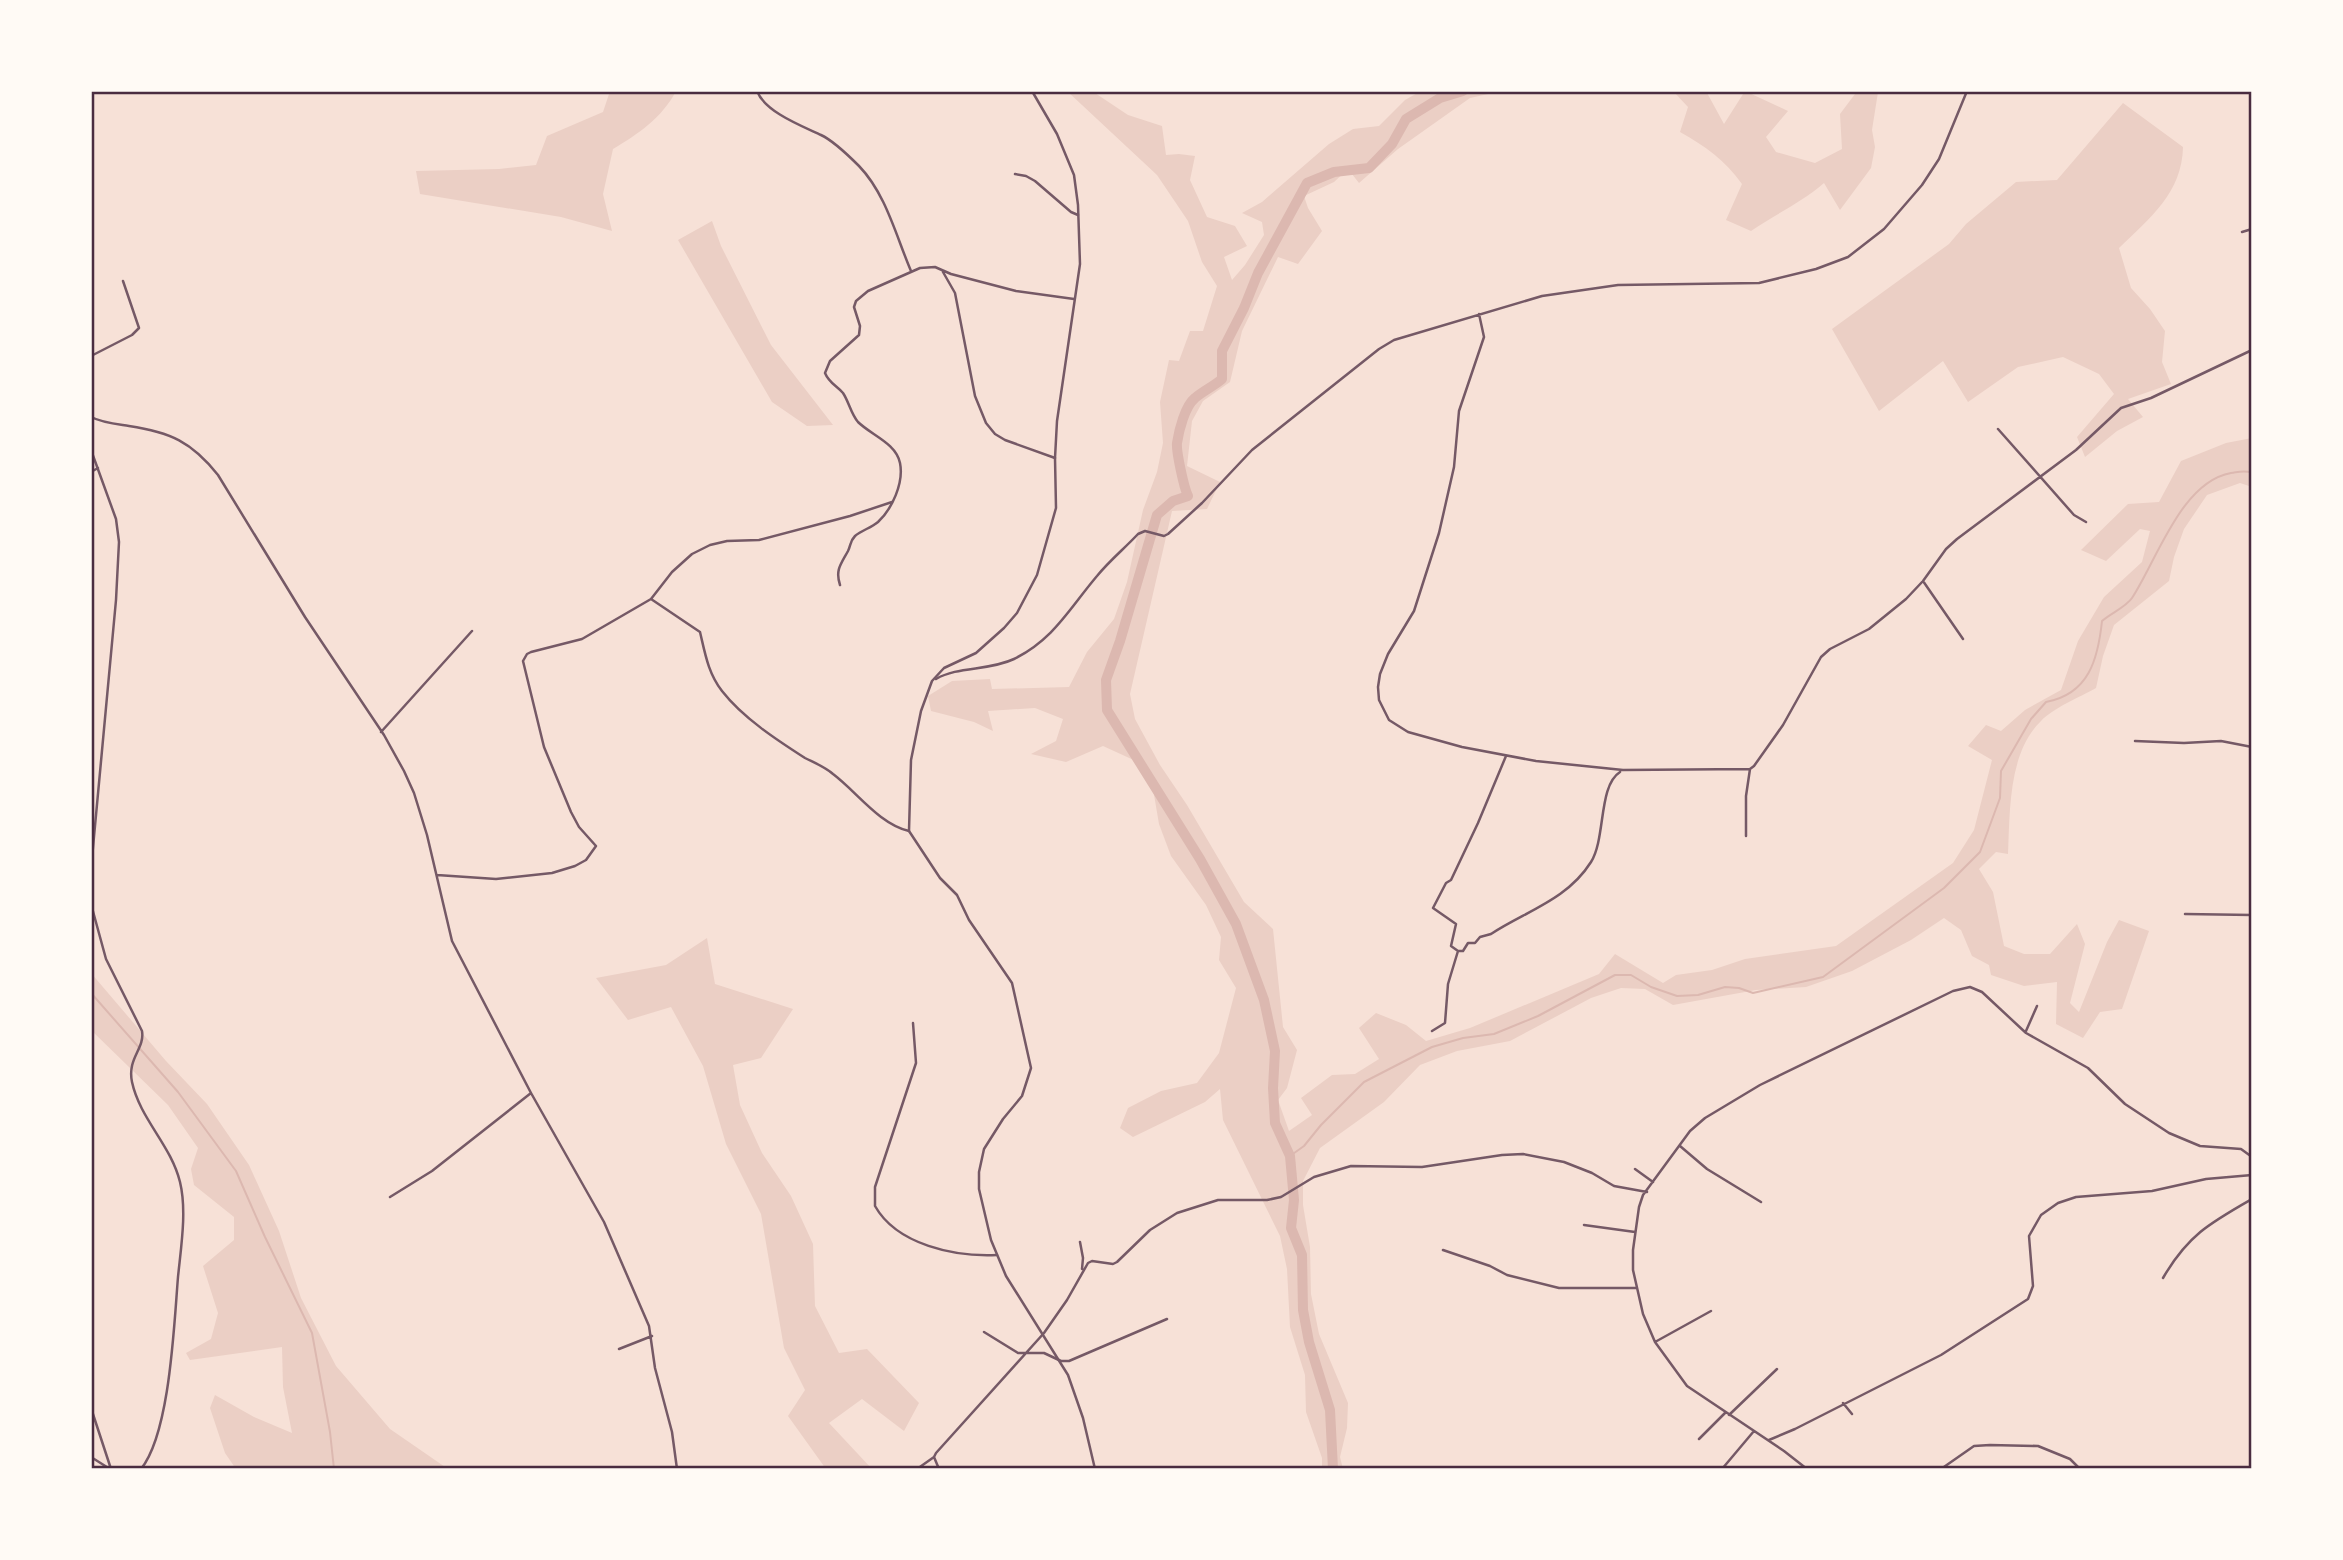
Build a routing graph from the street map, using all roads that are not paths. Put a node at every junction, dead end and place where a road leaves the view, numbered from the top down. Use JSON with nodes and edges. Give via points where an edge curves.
{"nodes":[{"id":1,"x":757,"y":91,"type":"edge"},
{"id":2,"x":1032,"y":91,"type":"edge"},
{"id":3,"x":1967,"y":91,"type":"edge"},
{"id":4,"x":1015,"y":174,"type":"dead end"},
{"id":5,"x":1078,"y":215,"type":"junction"},
{"id":6,"x":2252,"y":229,"type":"edge"},
{"id":7,"x":2242,"y":232,"type":"dead end"},
{"id":8,"x":911,"y":271,"type":"junction"},
{"id":9,"x":943,"y":271,"type":"junction"},
{"id":10,"x":123,"y":281,"type":"dead end"},
{"id":11,"x":1074,"y":299,"type":"junction"},
{"id":12,"x":1479,"y":314,"type":"junction"},
{"id":13,"x":2252,"y":350,"type":"edge"},
{"id":14,"x":91,"y":356,"type":"edge"},
{"id":15,"x":91,"y":417,"type":"edge"},
{"id":16,"x":1998,"y":429,"type":"dead end"},
{"id":17,"x":91,"y":450,"type":"edge"},
{"id":18,"x":1055,"y":458,"type":"junction"},
{"id":19,"x":98,"y":468,"type":"junction"},
{"id":20,"x":91,"y":472,"type":"edge"},
{"id":21,"x":2040,"y":475,"type":"junction"},
{"id":22,"x":892,"y":502,"type":"junction"},
{"id":23,"x":2086,"y":522,"type":"dead end"},
{"id":24,"x":1923,"y":581,"type":"junction"},
{"id":25,"x":840,"y":585,"type":"dead end"},
{"id":26,"x":650,"y":599,"type":"junction"},
{"id":27,"x":472,"y":631,"type":"dead end"},
{"id":28,"x":1963,"y":639,"type":"dead end"},
{"id":29,"x":932,"y":681,"type":"junction"},
{"id":30,"x":381,"y":732,"type":"junction"},
{"id":31,"x":2134,"y":741,"type":"dead end"},
{"id":32,"x":2252,"y":747,"type":"edge"},
{"id":33,"x":1506,"y":756,"type":"junction"},
{"id":34,"x":1750,"y":769,"type":"junction"},
{"id":35,"x":1623,"y":770,"type":"junction"},
{"id":36,"x":909,"y":831,"type":"junction"},
{"id":37,"x":1746,"y":836,"type":"dead end"},
{"id":38,"x":91,"y":869,"type":"edge"},
{"id":39,"x":437,"y":875,"type":"junction"},
{"id":40,"x":91,"y":904,"type":"edge"},
{"id":41,"x":2185,"y":914,"type":"dead end"},
{"id":42,"x":2252,"y":915,"type":"edge"},
{"id":43,"x":1458,"y":951,"type":"junction"},
{"id":44,"x":2037,"y":1006,"type":"dead end"},
{"id":45,"x":913,"y":1023,"type":"dead end"},
{"id":46,"x":1432,"y":1031,"type":"dead end"},
{"id":47,"x":2026,"y":1033,"type":"junction"},
{"id":48,"x":531,"y":1093,"type":"junction"},
{"id":49,"x":1679,"y":1146,"type":"junction"},
{"id":50,"x":2252,"y":1157,"type":"edge"},
{"id":51,"x":1635,"y":1169,"type":"dead end"},
{"id":52,"x":2252,"y":1175,"type":"edge"},
{"id":53,"x":1653,"y":1182,"type":"junction"},
{"id":54,"x":1647,"y":1192,"type":"junction"},
{"id":55,"x":390,"y":1197,"type":"dead end"},
{"id":56,"x":2252,"y":1199,"type":"edge"},
{"id":57,"x":1761,"y":1202,"type":"dead end"},
{"id":58,"x":1584,"y":1225,"type":"dead end"},
{"id":59,"x":1635,"y":1232,"type":"junction"},
{"id":60,"x":1080,"y":1242,"type":"dead end"},
{"id":61,"x":1443,"y":1251,"type":"dead end"},
{"id":62,"x":997,"y":1255,"type":"junction"},
{"id":63,"x":1082,"y":1272,"type":"junction"},
{"id":64,"x":2162,"y":1278,"type":"dead end"},
{"id":65,"x":1636,"y":1288,"type":"junction"},
{"id":66,"x":1711,"y":1311,"type":"dead end"},
{"id":67,"x":1167,"y":1319,"type":"dead end"},
{"id":68,"x":984,"y":1332,"type":"dead end"},
{"id":69,"x":1044,"y":1334,"type":"junction"},
{"id":70,"x":652,"y":1336,"type":"junction"},
{"id":71,"x":1655,"y":1342,"type":"junction"},
{"id":72,"x":619,"y":1349,"type":"dead end"},
{"id":73,"x":1023,"y":1354,"type":"junction"},
{"id":74,"x":1061,"y":1361,"type":"junction"},
{"id":75,"x":1777,"y":1369,"type":"dead end"},
{"id":76,"x":1843,"y":1403,"type":"junction"},
{"id":77,"x":91,"y":1408,"type":"edge"},
{"id":78,"x":1727,"y":1414,"type":"junction"},
{"id":79,"x":1852,"y":1414,"type":"dead end"},
{"id":80,"x":1754,"y":1431,"type":"junction"},
{"id":81,"x":1699,"y":1438,"type":"dead end"},
{"id":82,"x":1768,"y":1440,"type":"junction"},
{"id":83,"x":91,"y":1457,"type":"edge"},
{"id":84,"x":934,"y":1457,"type":"junction"},
{"id":85,"x":111,"y":1469,"type":"edge"},
{"id":86,"x":141,"y":1469,"type":"edge"},
{"id":87,"x":677,"y":1469,"type":"edge"},
{"id":88,"x":917,"y":1469,"type":"edge"},
{"id":89,"x":939,"y":1469,"type":"edge"},
{"id":90,"x":1095,"y":1469,"type":"edge"},
{"id":91,"x":1722,"y":1469,"type":"edge"},
{"id":92,"x":1807,"y":1469,"type":"edge"},
{"id":93,"x":1941,"y":1469,"type":"edge"},
{"id":94,"x":2080,"y":1469,"type":"edge"}],
"edges":[{"from":1,"to":8,"type":"street","via":[[764,104],[822,136],[862,169],[879,193]]},
{"from":2,"to":5,"type":"street","via":[[1074,175]]},
{"from":3,"to":12,"type":"street","via":[[1922,185],[1884,229],[1848,257],[1770,281],[1618,285],[1542,296]]},
{"from":4,"to":5,"type":"street","via":[[1031,178]]},
{"from":5,"to":11,"type":"street","via":[[1080,264]]},
{"from":6,"to":7,"type":"street"},
{"from":8,"to":9,"type":"street","via":[[931,267]]},
{"from":8,"to":22,"type":"street","via":[[856,301],[859,335],[825,370],[859,423],[899,458],[901,468]]},
{"from":9,"to":11,"type":"street","via":[[1016,291]]},
{"from":9,"to":18,"type":"street","via":[[955,293],[975,396],[986,423],[1004,440]]},
{"from":10,"to":14,"type":"street","via":[[139,328]]},
{"from":11,"to":18,"type":"street"},
{"from":12,"to":29,"type":"street","via":[[1378,349],[1252,450],[1168,534],[1138,534],[1095,578],[1057,628],[1030,649],[1007,662],[947,673]]},
{"from":12,"to":33,"type":"street","via":[[1484,337],[1459,411],[1454,467],[1439,533],[1414,611],[1388,654],[1378,687],[1384,710],[1398,727]]},
{"from":13,"to":21,"type":"street","via":[[2120,408],[2092,437]]},
{"from":15,"to":30,"type":"street","via":[[169,434],[203,457]]},
{"from":16,"to":21,"type":"street"},
{"from":17,"to":19,"type":"street"},
{"from":18,"to":29,"type":"street","via":[[1056,508],[1028,593],[991,640],[944,668]]},
{"from":19,"to":20,"type":"street"},
{"from":19,"to":38,"type":"street","via":[[118,526],[119,553]]},
{"from":21,"to":23,"type":"street","via":[[2074,515]]},
{"from":21,"to":24,"type":"street","via":[[1957,538]]},
{"from":22,"to":25,"type":"street","via":[[877,523],[851,541],[840,563]]},
{"from":22,"to":26,"type":"street","via":[[759,540],[710,545],[672,572]]},
{"from":24,"to":28,"type":"street"},
{"from":24,"to":34,"type":"street","via":[[1869,629],[1825,652],[1766,753]]},
{"from":26,"to":36,"type":"street","via":[[700,632],[707,663],[734,704],[785,745],[834,774],[879,814]]},
{"from":26,"to":39,"type":"street","via":[[595,633],[531,652],[523,661],[544,747],[571,812],[596,846],[592,853],[575,866],[552,873],[496,879]]},
{"from":27,"to":30,"type":"street"},
{"from":29,"to":36,"type":"street","via":[[911,760]]},
{"from":30,"to":39,"type":"street","via":[[414,793]]},
{"from":31,"to":32,"type":"street","via":[[2221,741]]},
{"from":33,"to":35,"type":"street"},
{"from":33,"to":43,"type":"street","via":[[1451,880],[1433,908],[1455,922],[1451,946]]},
{"from":34,"to":35,"type":"street"},
{"from":34,"to":37,"type":"street"},
{"from":35,"to":43,"type":"street","via":[[1611,782],[1597,849],[1574,884]]},
{"from":36,"to":62,"type":"street","via":[[1010,978],[1029,1054],[1031,1068],[1022,1096],[990,1138],[980,1162],[979,1189]]},
{"from":39,"to":48,"type":"street","via":[[452,941]]},
{"from":40,"to":86,"type":"street","via":[[106,958],[142,1031],[131,1067],[137,1099],[176,1168],[182,1193],[167,1388],[156,1440]]},
{"from":41,"to":42,"type":"street"},
{"from":43,"to":46,"type":"street","via":[[1446,991],[1445,1023]]},
{"from":44,"to":47,"type":"street"},
{"from":45,"to":62,"type":"street","via":[[916,1063],[874,1187],[874,1206],[893,1226],[923,1244]]},
{"from":47,"to":49,"type":"street","via":[[1982,992],[1970,987],[1953,991],[1741,1095],[1697,1124]]},
{"from":47,"to":50,"type":"street","via":[[2088,1068],[2125,1104],[2169,1133],[2200,1146],[2241,1149]]},
{"from":48,"to":55,"type":"street","via":[[432,1171]]},
{"from":48,"to":70,"type":"street","via":[[615,1245]]},
{"from":49,"to":53,"type":"street"},
{"from":49,"to":57,"type":"street"},
{"from":51,"to":53,"type":"street"},
{"from":52,"to":76,"type":"street","via":[[2058,1202],[2041,1215],[2029,1236],[2033,1286],[2028,1299],[1941,1355]]},
{"from":53,"to":54,"type":"street"},
{"from":54,"to":59,"type":"street"},
{"from":54,"to":63,"type":"street","via":[[1614,1186],[1564,1162],[1513,1154],[1422,1167],[1351,1166],[1314,1177],[1281,1197],[1218,1200],[1177,1213],[1150,1230],[1117,1262],[1091,1261]]},
{"from":56,"to":64,"type":"street","via":[[2194,1236]]},
{"from":58,"to":59,"type":"street"},
{"from":59,"to":65,"type":"street","via":[[1632,1261]]},
{"from":60,"to":63,"type":"street"},
{"from":61,"to":65,"type":"street","via":[[1559,1288]]},
{"from":62,"to":69,"type":"street"},
{"from":63,"to":69,"type":"street"},
{"from":65,"to":71,"type":"street"},
{"from":66,"to":71,"type":"street"},
{"from":67,"to":74,"type":"street"},
{"from":68,"to":73,"type":"street"},
{"from":69,"to":73,"type":"street"},
{"from":69,"to":74,"type":"street"},
{"from":70,"to":72,"type":"street"},
{"from":70,"to":87,"type":"street"},
{"from":71,"to":78,"type":"street","via":[[1684,1383]]},
{"from":73,"to":74,"type":"street","via":[[1044,1353]]},
{"from":73,"to":84,"type":"street"},
{"from":74,"to":90,"type":"street","via":[[1083,1418]]},
{"from":75,"to":78,"type":"street"},
{"from":76,"to":79,"type":"street"},
{"from":76,"to":82,"type":"street"},
{"from":77,"to":85,"type":"street"},
{"from":78,"to":80,"type":"street"},
{"from":78,"to":81,"type":"street"},
{"from":80,"to":82,"type":"street"},
{"from":80,"to":91,"type":"street"},
{"from":82,"to":92,"type":"street"},
{"from":83,"to":85,"type":"street"},
{"from":84,"to":88,"type":"street"},
{"from":84,"to":89,"type":"street"},
{"from":93,"to":94,"type":"street","via":[[1974,1446],[1990,1445],[2038,1446],[2070,1459]]}]}
